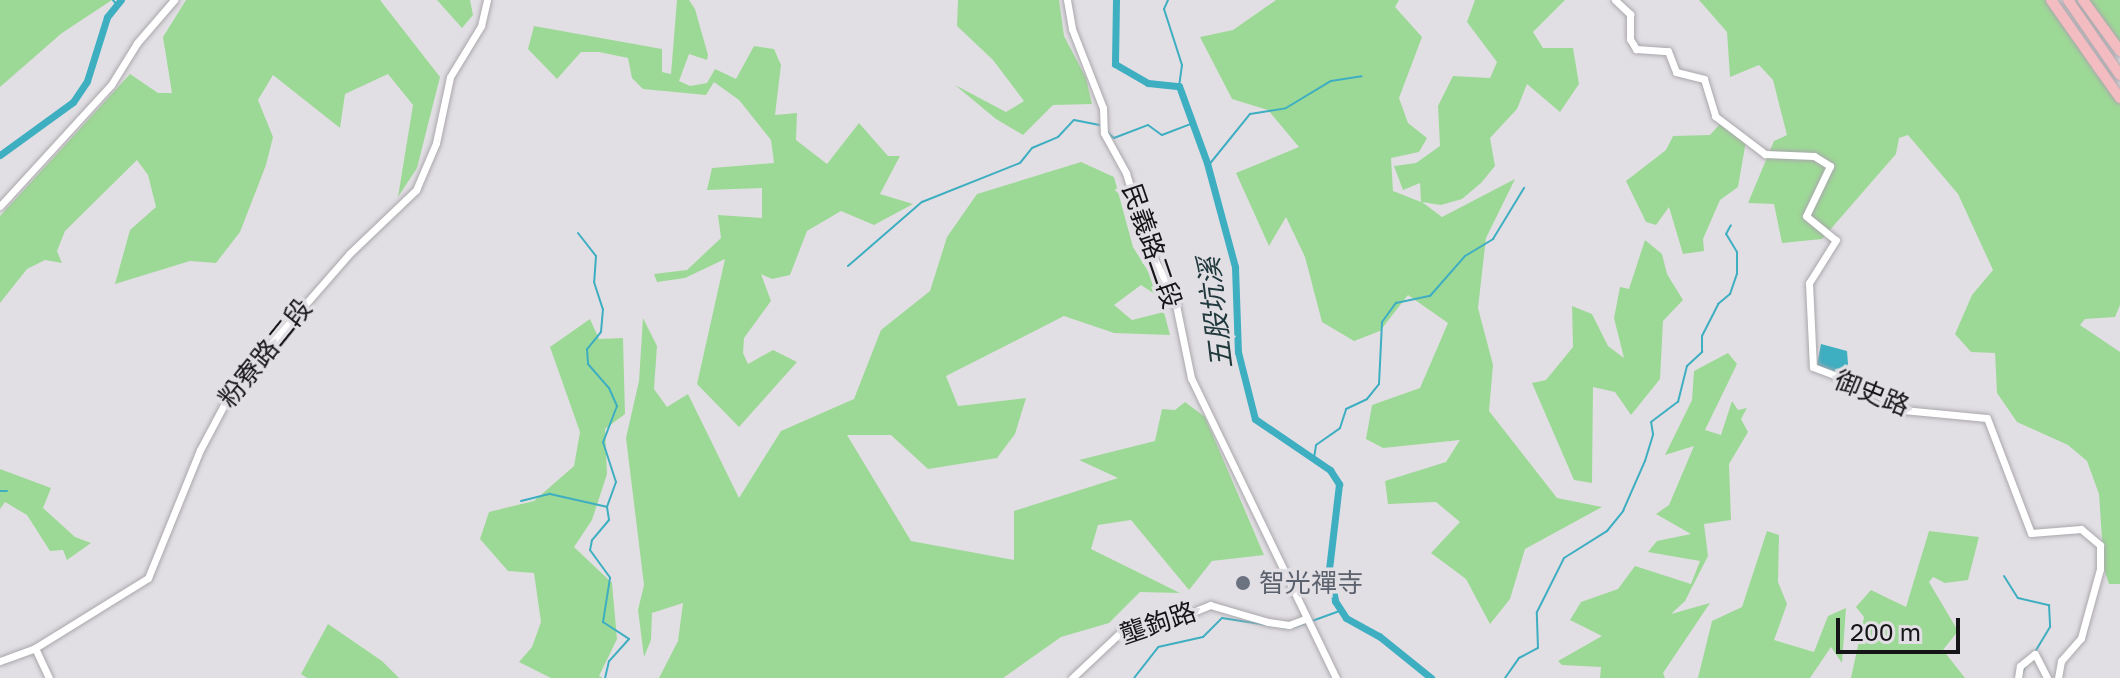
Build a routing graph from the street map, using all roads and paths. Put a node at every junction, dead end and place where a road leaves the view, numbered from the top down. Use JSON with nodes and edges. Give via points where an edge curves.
{"nodes":[{"id":1,"x":174,"y":0,"type":"edge"},
{"id":2,"x":487,"y":0,"type":"edge"},
{"id":3,"x":1067,"y":0,"type":"edge"},
{"id":4,"x":1615,"y":0,"type":"edge"},
{"id":5,"x":2051,"y":0,"type":"edge"},
{"id":6,"x":2068,"y":0,"type":"edge"},
{"id":7,"x":2074,"y":0,"type":"edge"},
{"id":8,"x":2083,"y":0,"type":"edge"},
{"id":9,"x":2106,"y":44,"type":"junction"},
{"id":10,"x":2120,"y":51,"type":"edge"},
{"id":11,"x":2120,"y":64,"type":"edge"},
{"id":12,"x":2120,"y":75,"type":"edge"},
{"id":13,"x":2120,"y":98,"type":"edge"},
{"id":14,"x":0,"y":206,"type":"edge"},
{"id":15,"x":1306,"y":622,"type":"junction"},
{"id":16,"x":35,"y":648,"type":"junction"},
{"id":17,"x":0,"y":661,"type":"edge"},
{"id":18,"x":49,"y":678,"type":"edge"},
{"id":19,"x":1072,"y":678,"type":"edge"},
{"id":20,"x":1336,"y":678,"type":"edge"},
{"id":21,"x":2018,"y":678,"type":"edge"},
{"id":22,"x":2047,"y":678,"type":"edge"},
{"id":23,"x":2058,"y":678,"type":"edge"}],
"edges":[{"from":1,"to":14,"type":"street","via":[[137,43],[111,85]]},
{"from":2,"to":16,"type":"street","name":"粉寮路二段","via":[[481,26],[450,77],[436,143],[416,190],[349,254],[234,386],[200,450],[148,578]]},
{"from":3,"to":15,"type":"street","name":"民義路二段","via":[[1072,29],[1103,108],[1104,127],[1126,173],[1149,249],[1175,300],[1191,378]]},
{"from":4,"to":23,"type":"street","name":"御史路","via":[[1630,14],[1630,39],[1636,49],[1668,51],[1676,72],[1704,79],[1715,116],[1765,154],[1814,156],[1830,166],[1806,216],[1836,240],[1809,283],[1816,370],[1863,386],[1903,410],[1987,418],[2031,533],[2081,529],[2100,545],[2100,569],[2080,642],[2061,661]]},
{"from":5,"to":13,"type":"highway"},
{"from":6,"to":9,"type":"highway"},
{"from":7,"to":9,"type":"highway"},
{"from":8,"to":9,"type":"highway"},
{"from":9,"to":10,"type":"highway"},
{"from":9,"to":11,"type":"highway"},
{"from":9,"to":12,"type":"highway"},
{"from":15,"to":19,"type":"street","name":"壟鉤路","via":[[1268,622],[1210,605],[1151,629],[1125,628]]},
{"from":15,"to":20,"type":"street","name":"民義路二段"},
{"from":16,"to":17,"type":"street","name":"粉寮路二段"},
{"from":16,"to":18,"type":"street"},
{"from":21,"to":22,"type":"street","via":[[2033,655]]}]}
